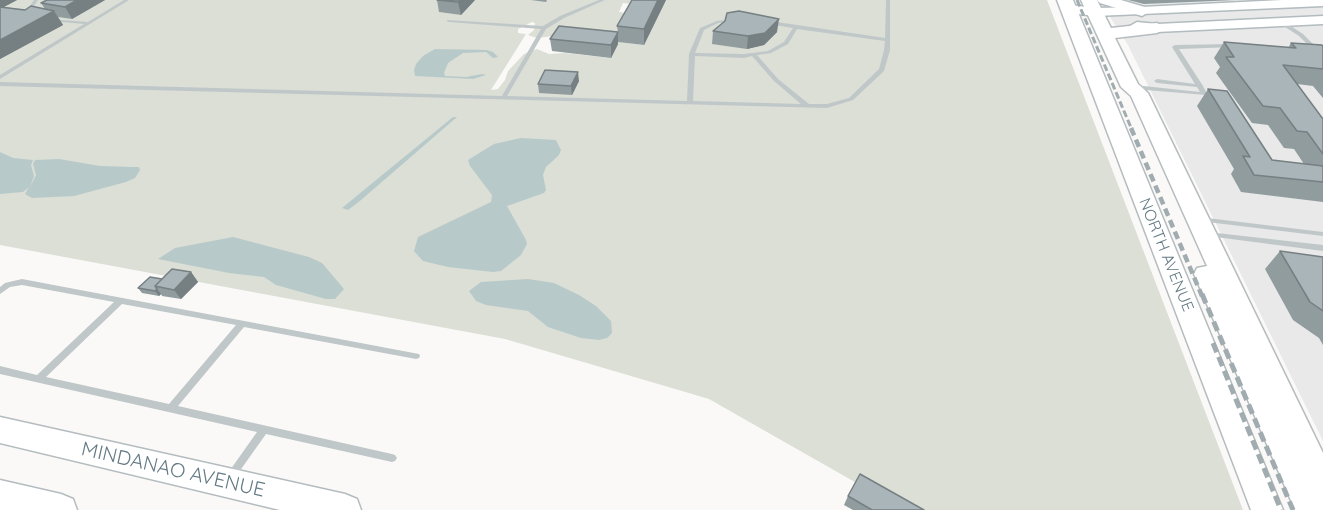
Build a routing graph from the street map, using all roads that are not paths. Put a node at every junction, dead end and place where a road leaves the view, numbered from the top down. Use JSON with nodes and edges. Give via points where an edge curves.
{"nodes":[{"id":1,"x":36,"y":0,"type":"edge"},
{"id":2,"x":127,"y":0,"type":"edge"},
{"id":3,"x":603,"y":0,"type":"edge"},
{"id":4,"x":888,"y":0,"type":"edge"},
{"id":5,"x":1323,"y":2,"type":"edge"},
{"id":6,"x":1142,"y":11,"type":"joint"},
{"id":7,"x":1088,"y":13,"type":"edge"},
{"id":8,"x":40,"y":17,"type":"edge"},
{"id":9,"x":47,"y":19,"type":"edge"},
{"id":10,"x":743,"y":20,"type":"edge"},
{"id":11,"x":1323,"y":20,"type":"edge"},
{"id":12,"x":449,"y":21,"type":"dead end"},
{"id":13,"x":762,"y":22,"type":"edge"},
{"id":14,"x":1281,"y":22,"type":"junction"},
{"id":15,"x":89,"y":23,"type":"junction"},
{"id":16,"x":796,"y":27,"type":"junction"},
{"id":17,"x":544,"y":28,"type":"junction"},
{"id":18,"x":1157,"y":28,"type":"joint"},
{"id":19,"x":888,"y":40,"type":"junction"},
{"id":20,"x":1238,"y":46,"type":"edge"},
{"id":21,"x":1305,"y":50,"type":"edge"},
{"id":22,"x":1317,"y":51,"type":"junction"},
{"id":23,"x":692,"y":54,"type":"junction"},
{"id":24,"x":754,"y":55,"type":"junction"},
{"id":25,"x":1323,"y":57,"type":"edge"},
{"id":26,"x":0,"y":77,"type":"edge"},
{"id":27,"x":1157,"y":81,"type":"dead end"},
{"id":28,"x":0,"y":84,"type":"edge"},
{"id":29,"x":1200,"y":86,"type":"junction"},
{"id":30,"x":1130,"y":87,"type":"junction"},
{"id":31,"x":503,"y":98,"type":"junction"},
{"id":32,"x":690,"y":103,"type":"junction"},
{"id":33,"x":808,"y":106,"type":"junction"},
{"id":34,"x":1199,"y":231,"type":"junction"},
{"id":35,"x":1323,"y":234,"type":"edge"},
{"id":36,"x":1323,"y":248,"type":"edge"},
{"id":37,"x":0,"y":291,"type":"edge"},
{"id":38,"x":120,"y":301,"type":"junction"},
{"id":39,"x":242,"y":324,"type":"junction"},
{"id":40,"x":416,"y":356,"type":"dead end"},
{"id":41,"x":0,"y":370,"type":"edge"},
{"id":42,"x":39,"y":378,"type":"junction"},
{"id":43,"x":171,"y":408,"type":"junction"},
{"id":44,"x":264,"y":429,"type":"junction"},
{"id":45,"x":0,"y":430,"type":"edge"},
{"id":46,"x":392,"y":458,"type":"dead end"},
{"id":47,"x":227,"y":483,"type":"junction"},
{"id":48,"x":1323,"y":487,"type":"edge"},
{"id":49,"x":0,"y":495,"type":"edge"},
{"id":50,"x":61,"y":510,"type":"edge"},
{"id":51,"x":345,"y":510,"type":"edge"},
{"id":52,"x":1267,"y":510,"type":"edge"},
{"id":53,"x":1311,"y":510,"type":"edge"}],
"edges":[{"from":1,"to":8,"type":"lane","via":[[31,13]]},
{"from":2,"to":15,"type":"lane"},
{"from":3,"to":17,"type":"lane"},
{"from":4,"to":19,"type":"lane"},
{"from":5,"to":6,"type":"main road"},
{"from":6,"to":7,"type":"main road"},
{"from":7,"to":18,"type":"main road","via":[[1125,30]]},
{"from":7,"to":30,"type":"main road","name":"NORTH AVENUE"},
{"from":7,"to":52,"type":"main road","name":"NORTH AVENUE"},
{"from":9,"to":15,"type":"lane"},
{"from":10,"to":23,"type":"lane","via":[[717,22],[702,29]]},
{"from":11,"to":14,"type":"main road"},
{"from":12,"to":17,"type":"lane"},
{"from":13,"to":16,"type":"lane"},
{"from":14,"to":18,"type":"main road"},
{"from":14,"to":22,"type":"lane"},
{"from":15,"to":26,"type":"lane"},
{"from":16,"to":19,"type":"lane"},
{"from":16,"to":24,"type":"lane","via":[[782,46]]},
{"from":17,"to":31,"type":"lane"},
{"from":19,"to":33,"type":"lane","via":[[882,70],[858,94],[840,104]]},
{"from":20,"to":29,"type":"lane","via":[[1175,47]]},
{"from":21,"to":22,"type":"lane"},
{"from":22,"to":25,"type":"lane"},
{"from":23,"to":24,"type":"lane"},
{"from":23,"to":32,"type":"lane"},
{"from":24,"to":33,"type":"lane","via":[[776,80]]},
{"from":27,"to":29,"type":"lane"},
{"from":28,"to":31,"type":"lane"},
{"from":29,"to":30,"type":"lane","via":[[1204,94]]},
{"from":30,"to":34,"type":"main road","name":"NORTH AVENUE","via":[[1139,93]]},
{"from":30,"to":34,"type":"main road","name":"NORTH AVENUE","via":[[1125,92],[1173,198]]},
{"from":31,"to":32,"type":"lane"},
{"from":32,"to":33,"type":"lane"},
{"from":34,"to":35,"type":"lane"},
{"from":34,"to":36,"type":"lane"},
{"from":34,"to":48,"type":"main road","name":"NORTH AVENUE"},
{"from":34,"to":53,"type":"main road","name":"NORTH AVENUE"},
{"from":37,"to":38,"type":"lane","via":[[22,282]]},
{"from":38,"to":39,"type":"lane"},
{"from":38,"to":42,"type":"lane"},
{"from":39,"to":40,"type":"lane"},
{"from":39,"to":43,"type":"lane"},
{"from":41,"to":42,"type":"lane"},
{"from":42,"to":43,"type":"lane"},
{"from":43,"to":44,"type":"lane"},
{"from":44,"to":46,"type":"lane"},
{"from":44,"to":47,"type":"lane"},
{"from":45,"to":47,"type":"main road","name":"MINDANAO AVENUE"},
{"from":47,"to":51,"type":"main road","name":"MINDANAO AVENUE"},
{"from":49,"to":50,"type":"main road"}]}
